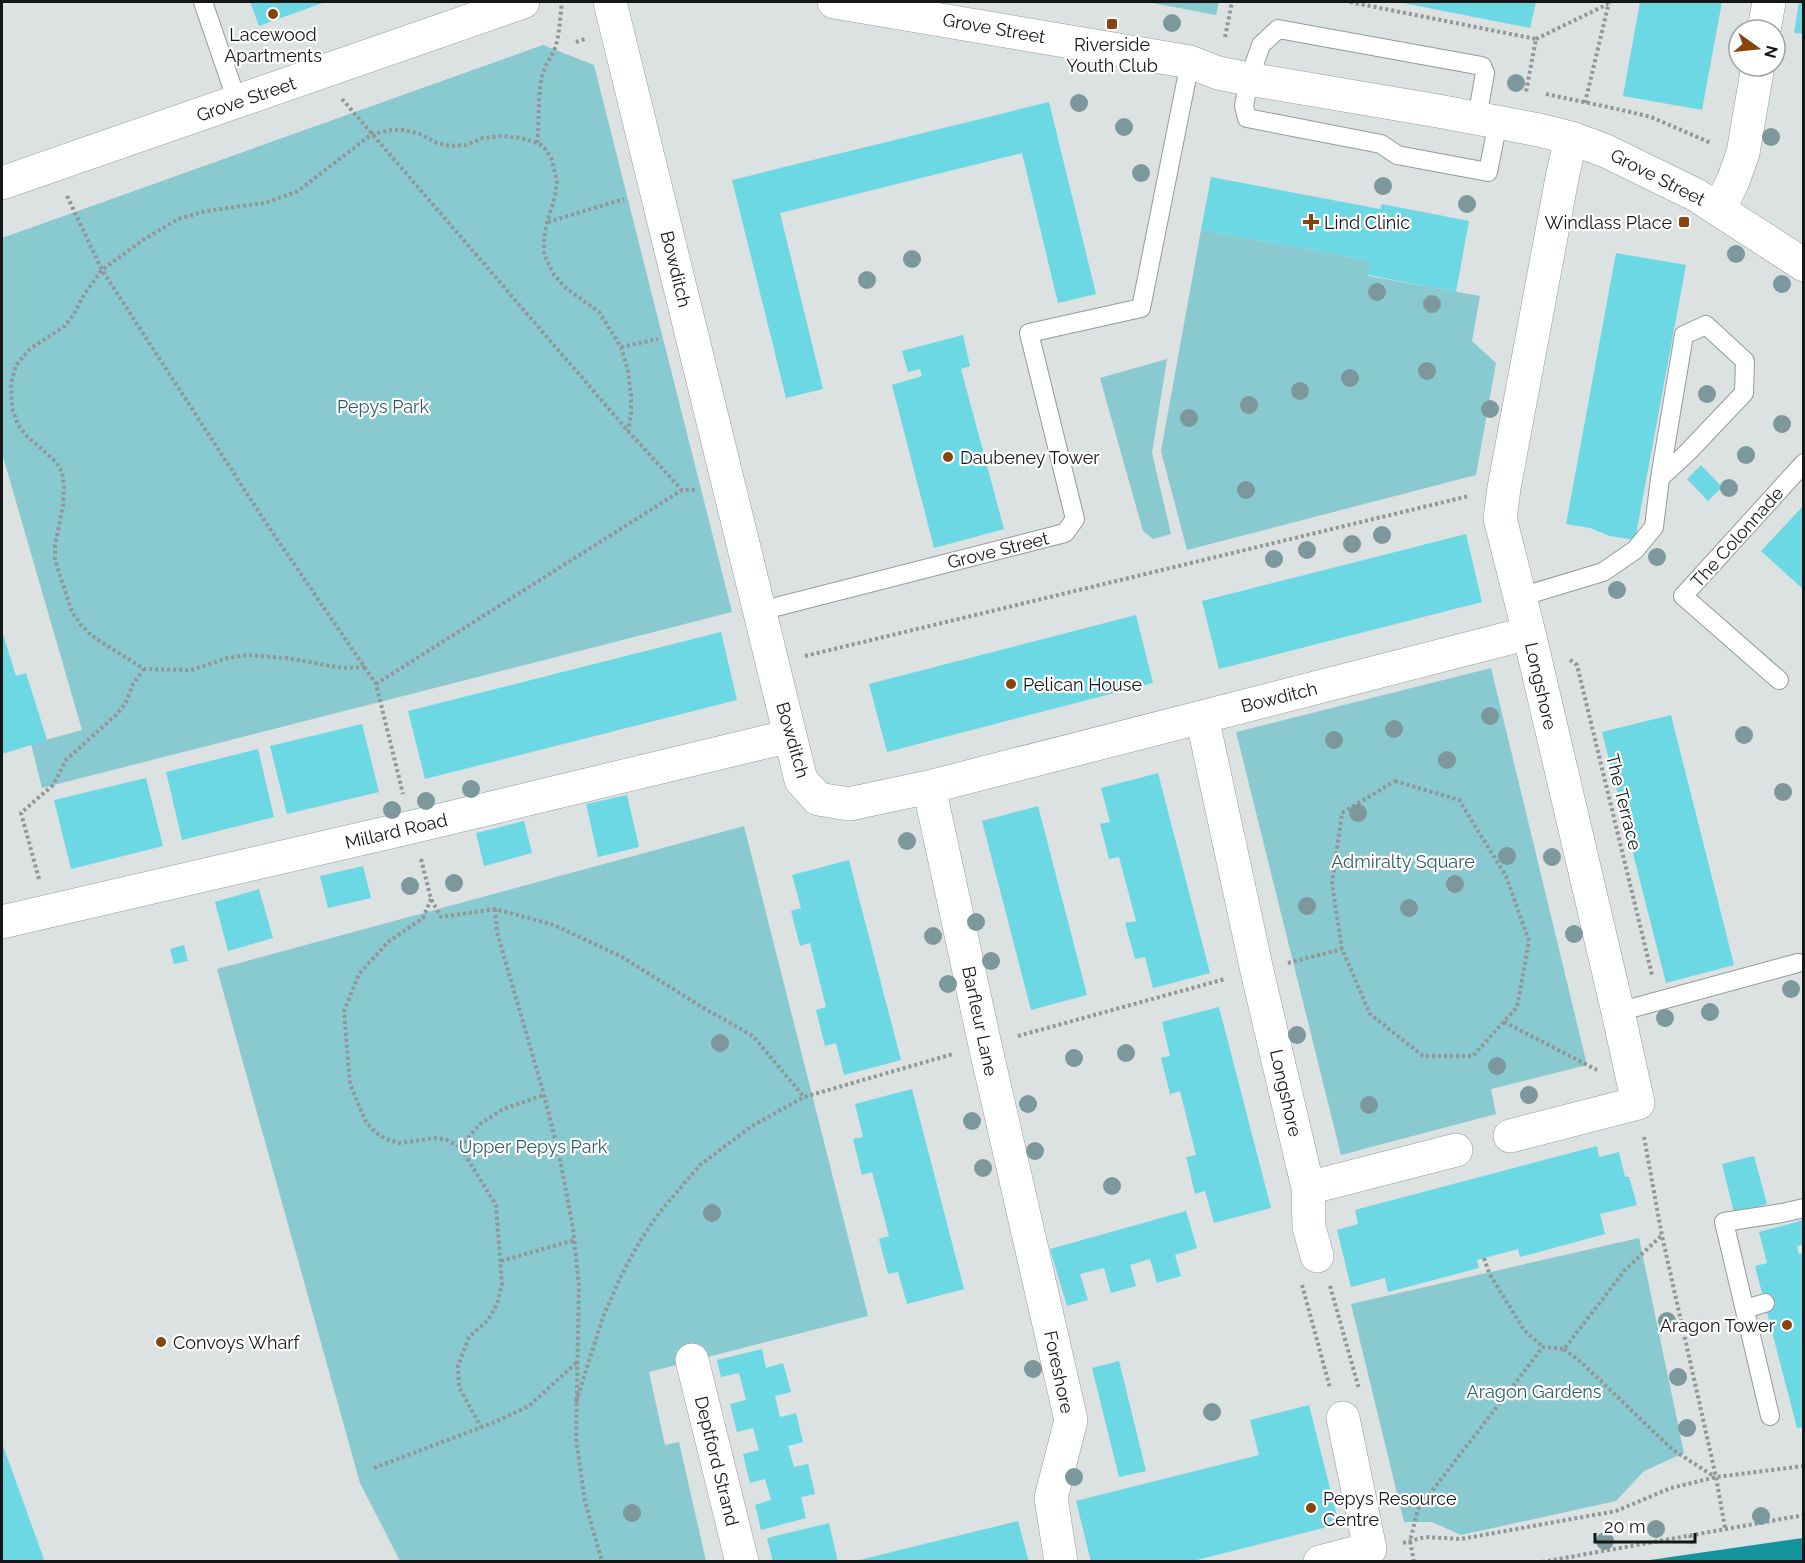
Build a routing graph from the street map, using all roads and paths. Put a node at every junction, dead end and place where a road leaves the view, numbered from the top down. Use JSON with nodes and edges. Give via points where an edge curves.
{"nodes":[{"id":1,"x":202,"y":2,"type":"edge"},
{"id":2,"x":523,"y":2,"type":"edge"},
{"id":3,"x":562,"y":2,"type":"edge"},
{"id":4,"x":610,"y":2,"type":"edge"},
{"id":5,"x":834,"y":2,"type":"edge"},
{"id":6,"x":1232,"y":2,"type":"edge"},
{"id":7,"x":1350,"y":2,"type":"edge"},
{"id":8,"x":1769,"y":2,"type":"edge"},
{"id":9,"x":1609,"y":3,"type":"edge"},
{"id":10,"x":977,"y":13,"type":"edge"},
{"id":11,"x":1766,"y":18,"type":"edge"},
{"id":12,"x":1225,"y":37,"type":"dead end"},
{"id":13,"x":1536,"y":39,"type":"junction"},
{"id":14,"x":1190,"y":62,"type":"junction"},
{"id":15,"x":321,"y":73,"type":"junction"},
{"id":16,"x":1756,"y":78,"type":"edge"},
{"id":17,"x":1249,"y":79,"type":"junction"},
{"id":18,"x":1526,"y":92,"type":"dead end"},
{"id":19,"x":237,"y":101,"type":"junction"},
{"id":20,"x":1586,"y":102,"type":"dead end"},
{"id":21,"x":1488,"y":120,"type":"junction"},
{"id":22,"x":372,"y":134,"type":"junction"},
{"id":23,"x":1571,"y":138,"type":"junction"},
{"id":24,"x":537,"y":143,"type":"junction"},
{"id":25,"x":2,"y":183,"type":"edge"},
{"id":26,"x":656,"y":189,"type":"junction"},
{"id":27,"x":69,"y":199,"type":"dead end"},
{"id":28,"x":1719,"y":209,"type":"junction"},
{"id":29,"x":547,"y":222,"type":"junction"},
{"id":30,"x":1803,"y":265,"type":"edge"},
{"id":31,"x":102,"y":270,"type":"junction"},
{"id":32,"x":628,"y":431,"type":"junction"},
{"id":33,"x":1803,"y":463,"type":"edge"},
{"id":34,"x":1660,"y":478,"type":"junction"},
{"id":35,"x":1504,"y":488,"type":"junction"},
{"id":36,"x":682,"y":490,"type":"junction"},
{"id":37,"x":730,"y":490,"type":"junction"},
{"id":38,"x":1520,"y":597,"type":"junction"},
{"id":39,"x":760,"y":611,"type":"junction"},
{"id":40,"x":1529,"y":633,"type":"junction"},
{"id":41,"x":772,"y":663,"type":"junction"},
{"id":42,"x":365,"y":667,"type":"junction"},
{"id":43,"x":144,"y":669,"type":"junction"},
{"id":44,"x":1779,"y":680,"type":"dead end"},
{"id":45,"x":376,"y":684,"type":"junction"},
{"id":46,"x":1202,"y":717,"type":"junction"},
{"id":47,"x":790,"y":736,"type":"junction"},
{"id":48,"x":929,"y":787,"type":"junction"},
{"id":49,"x":412,"y":827,"type":"junction"},
{"id":50,"x":422,"y":861,"type":"dead end"},
{"id":51,"x":431,"y":898,"type":"junction"},
{"id":52,"x":495,"y":909,"type":"junction"},
{"id":53,"x":49,"y":912,"type":"junction"},
{"id":54,"x":2,"y":922,"type":"edge"},
{"id":55,"x":1342,"y":949,"type":"junction"},
{"id":56,"x":1798,"y":963,"type":"dead end"},
{"id":57,"x":1257,"y":971,"type":"junction"},
{"id":58,"x":1659,"y":1001,"type":"junction"},
{"id":59,"x":1618,"y":1012,"type":"junction"},
{"id":60,"x":1504,"y":1022,"type":"junction"},
{"id":61,"x":985,"y":1045,"type":"junction"},
{"id":62,"x":544,"y":1095,"type":"junction"},
{"id":63,"x":1637,"y":1096,"type":"junction"},
{"id":64,"x":804,"y":1097,"type":"junction"},
{"id":65,"x":1510,"y":1136,"type":"dead end"},
{"id":66,"x":460,"y":1148,"type":"junction"},
{"id":67,"x":1456,"y":1150,"type":"dead end"},
{"id":68,"x":1308,"y":1188,"type":"junction"},
{"id":69,"x":1803,"y":1208,"type":"edge"},
{"id":70,"x":1662,"y":1236,"type":"junction"},
{"id":71,"x":575,"y":1240,"type":"junction"},
{"id":72,"x":1033,"y":1254,"type":"joint"},
{"id":73,"x":1484,"y":1258,"type":"dead end"},
{"id":74,"x":501,"y":1261,"type":"junction"},
{"id":75,"x":1309,"y":1267,"type":"junction"},
{"id":76,"x":1765,"y":1303,"type":"dead end"},
{"id":77,"x":1744,"y":1309,"type":"junction"},
{"id":78,"x":1543,"y":1347,"type":"junction"},
{"id":79,"x":1564,"y":1349,"type":"junction"},
{"id":80,"x":692,"y":1360,"type":"dead end"},
{"id":81,"x":577,"y":1361,"type":"junction"},
{"id":82,"x":576,"y":1402,"type":"junction"},
{"id":83,"x":1770,"y":1416,"type":"dead end"},
{"id":84,"x":1343,"y":1418,"type":"junction"},
{"id":85,"x":482,"y":1427,"type":"junction"},
{"id":86,"x":1803,"y":1467,"type":"edge"},
{"id":87,"x":374,"y":1468,"type":"dead end"},
{"id":88,"x":1716,"y":1477,"type":"junction"},
{"id":89,"x":1803,"y":1515,"type":"edge"},
{"id":90,"x":1725,"y":1528,"type":"junction"},
{"id":91,"x":1690,"y":1534,"type":"junction"},
{"id":92,"x":1410,"y":1541,"type":"junction"},
{"id":93,"x":1694,"y":1547,"type":"dead end"},
{"id":94,"x":1370,"y":1549,"type":"junction"},
{"id":95,"x":602,"y":1562,"type":"edge"},
{"id":96,"x":742,"y":1562,"type":"edge"},
{"id":97,"x":1061,"y":1562,"type":"edge"},
{"id":98,"x":1320,"y":1562,"type":"edge"},
{"id":99,"x":1414,"y":1562,"type":"edge"},
{"id":100,"x":1542,"y":1562,"type":"edge"}],
"edges":[{"from":1,"to":19,"type":"lane"},
{"from":2,"to":15,"type":"street","name":"Grove Street"},
{"from":3,"to":24,"type":"path","via":[[554,50],[542,76]]},
{"from":4,"to":26,"type":"street","name":"Bowditch"},
{"from":5,"to":10,"type":"street","name":"Grove Street"},
{"from":6,"to":12,"type":"path"},
{"from":7,"to":13,"type":"path"},
{"from":8,"to":11,"type":"street"},
{"from":9,"to":13,"type":"path"},
{"from":9,"to":20,"type":"path"},
{"from":10,"to":14,"type":"street","name":"Grove Street"},
{"from":13,"to":18,"type":"path"},
{"from":14,"to":17,"type":"street","name":"Grove Street"},
{"from":14,"to":39,"type":"lane","name":"Grove Street","via":[[1141,308],[1029,333],[1075,519],[1065,533]]},
{"from":15,"to":19,"type":"street","name":"Grove Street"},
{"from":15,"to":22,"type":"path"},
{"from":16,"to":28,"type":"street","via":[[1743,153]]},
{"from":17,"to":21,"type":"street","name":"Grove Street"},
{"from":17,"to":21,"type":"lane","via":[[1261,45],[1278,29],[1482,66]]},
{"from":17,"to":21,"type":"lane","via":[[1244,106],[1247,118],[1381,144],[1397,155],[1488,172]]},
{"from":19,"to":25,"type":"street","name":"Grove Street"},
{"from":21,"to":23,"type":"street","name":"Grove Street"},
{"from":22,"to":24,"type":"path","via":[[404,130],[451,146],[502,136]]},
{"from":22,"to":31,"type":"path","via":[[298,191],[264,203],[178,219]]},
{"from":22,"to":32,"type":"path"},
{"from":23,"to":28,"type":"street","name":"Grove Street","via":[[1606,151]]},
{"from":23,"to":35,"type":"street","name":"Longshore"},
{"from":24,"to":29,"type":"path","via":[[552,160],[557,182]]},
{"from":26,"to":29,"type":"path"},
{"from":26,"to":37,"type":"street","name":"Bowditch"},
{"from":27,"to":31,"type":"path"},
{"from":28,"to":30,"type":"street","name":"Grove Street"},
{"from":29,"to":32,"type":"path","via":[[544,255],[554,275],[599,312],[621,347],[631,395]]},
{"from":31,"to":42,"type":"path","via":[[266,523]]},
{"from":31,"to":43,"type":"path","via":[[65,326],[30,349],[16,365],[11,383],[12,408],[18,425],[62,472],[64,496],[55,560],[72,612],[92,636]]},
{"from":32,"to":36,"type":"path"},
{"from":33,"to":44,"type":"lane","name":"The Colonnade","via":[[1683,596]]},
{"from":34,"to":34,"type":"lane","via":[[1684,335],[1706,325],[1744,361],[1744,393]]},
{"from":34,"to":38,"type":"lane","via":[[1654,527],[1635,550],[1604,572]]},
{"from":35,"to":38,"type":"street","name":"Longshore","via":[[1500,518]]},
{"from":35,"to":41,"type":"path"},
{"from":36,"to":37,"type":"path"},
{"from":36,"to":45,"type":"path"},
{"from":37,"to":39,"type":"street","name":"Bowditch"},
{"from":38,"to":40,"type":"street","name":"Longshore"},
{"from":39,"to":41,"type":"street","name":"Bowditch"},
{"from":40,"to":46,"type":"street","name":"Bowditch"},
{"from":40,"to":58,"type":"path","name":"The Terrace","via":[[1577,665]]},
{"from":40,"to":59,"type":"street","name":"Longshore"},
{"from":41,"to":47,"type":"street","name":"Bowditch"},
{"from":42,"to":43,"type":"path","via":[[342,668],[247,655],[191,670]]},
{"from":42,"to":45,"type":"path"},
{"from":43,"to":53,"type":"path","via":[[118,713],[66,760],[53,785],[21,813]]},
{"from":45,"to":49,"type":"path"},
{"from":46,"to":48,"type":"street","name":"Bowditch"},
{"from":46,"to":57,"type":"street","name":"Longshore"},
{"from":47,"to":48,"type":"street","name":"Bowditch","via":[[801,780],[818,799],[849,804]]},
{"from":47,"to":49,"type":"street","name":"Millard Road"},
{"from":48,"to":61,"type":"street","name":"Barfleur Lane"},
{"from":49,"to":53,"type":"street","name":"Millard Road"},
{"from":50,"to":51,"type":"path"},
{"from":51,"to":52,"type":"path","via":[[441,917]]},
{"from":51,"to":66,"type":"path","via":[[423,918],[388,942],[359,974],[344,1011],[350,1084],[366,1122],[386,1139],[399,1143],[436,1138]]},
{"from":52,"to":62,"type":"path","via":[[497,932]]},
{"from":52,"to":64,"type":"path","via":[[554,925],[622,957],[753,1036]]},
{"from":53,"to":54,"type":"street","name":"Millard Road"},
{"from":55,"to":57,"type":"path"},
{"from":55,"to":60,"type":"path","via":[[1370,1014],[1423,1056],[1473,1056]]},
{"from":55,"to":60,"type":"path","via":[[1332,884],[1342,813],[1395,781],[1459,800],[1506,876],[1528,941],[1517,1007]]},
{"from":56,"to":58,"type":"lane"},
{"from":57,"to":61,"type":"path"},
{"from":57,"to":68,"type":"street","name":"Longshore"},
{"from":58,"to":59,"type":"lane"},
{"from":59,"to":63,"type":"street","name":"Longshore"},
{"from":60,"to":63,"type":"path"},
{"from":61,"to":64,"type":"path"},
{"from":61,"to":72,"type":"street","name":"Barfleur Lane"},
{"from":62,"to":66,"type":"path","via":[[503,1109],[480,1124]]},
{"from":62,"to":71,"type":"path"},
{"from":63,"to":65,"type":"street"},
{"from":63,"to":70,"type":"path"},
{"from":64,"to":82,"type":"path","via":[[752,1126],[700,1165],[659,1213],[612,1294]]},
{"from":66,"to":74,"type":"path","via":[[496,1205]]},
{"from":67,"to":68,"type":"street"},
{"from":68,"to":75,"type":"street","name":"Longshore"},
{"from":69,"to":77,"type":"lane","via":[[1724,1222]]},
{"from":70,"to":79,"type":"path","via":[[1624,1270]]},
{"from":70,"to":88,"type":"path"},
{"from":71,"to":74,"type":"path"},
{"from":71,"to":81,"type":"path","via":[[579,1286]]},
{"from":72,"to":97,"type":"street","name":"Foreshore","via":[[1071,1420],[1051,1498]]},
{"from":73,"to":78,"type":"path","via":[[1488,1273],[1524,1330]]},
{"from":74,"to":85,"type":"path","via":[[502,1284],[496,1304],[488,1320],[469,1337],[458,1366],[459,1387]]},
{"from":75,"to":84,"type":"path","via":[[1334,1402]]},
{"from":75,"to":84,"type":"path","via":[[1326,1273],[1360,1393]]},
{"from":76,"to":77,"type":"lane"},
{"from":77,"to":83,"type":"lane"},
{"from":78,"to":79,"type":"path"},
{"from":78,"to":92,"type":"path","via":[[1418,1509]]},
{"from":79,"to":88,"type":"path","via":[[1673,1449]]},
{"from":80,"to":96,"type":"street","name":"Deptford Strand"},
{"from":81,"to":82,"type":"path"},
{"from":81,"to":85,"type":"path","via":[[529,1406]]},
{"from":82,"to":95,"type":"path","via":[[579,1473]]},
{"from":84,"to":94,"type":"street"},
{"from":85,"to":87,"type":"path"},
{"from":86,"to":88,"type":"path"},
{"from":88,"to":90,"type":"path"},
{"from":88,"to":92,"type":"path","via":[[1671,1488],[1616,1511],[1461,1539],[1425,1537]]},
{"from":89,"to":90,"type":"path"},
{"from":90,"to":91,"type":"path"},
{"from":91,"to":93,"type":"path"},
{"from":91,"to":100,"type":"path"},
{"from":92,"to":94,"type":"path"},
{"from":92,"to":99,"type":"path"},
{"from":94,"to":98,"type":"street"}]}
